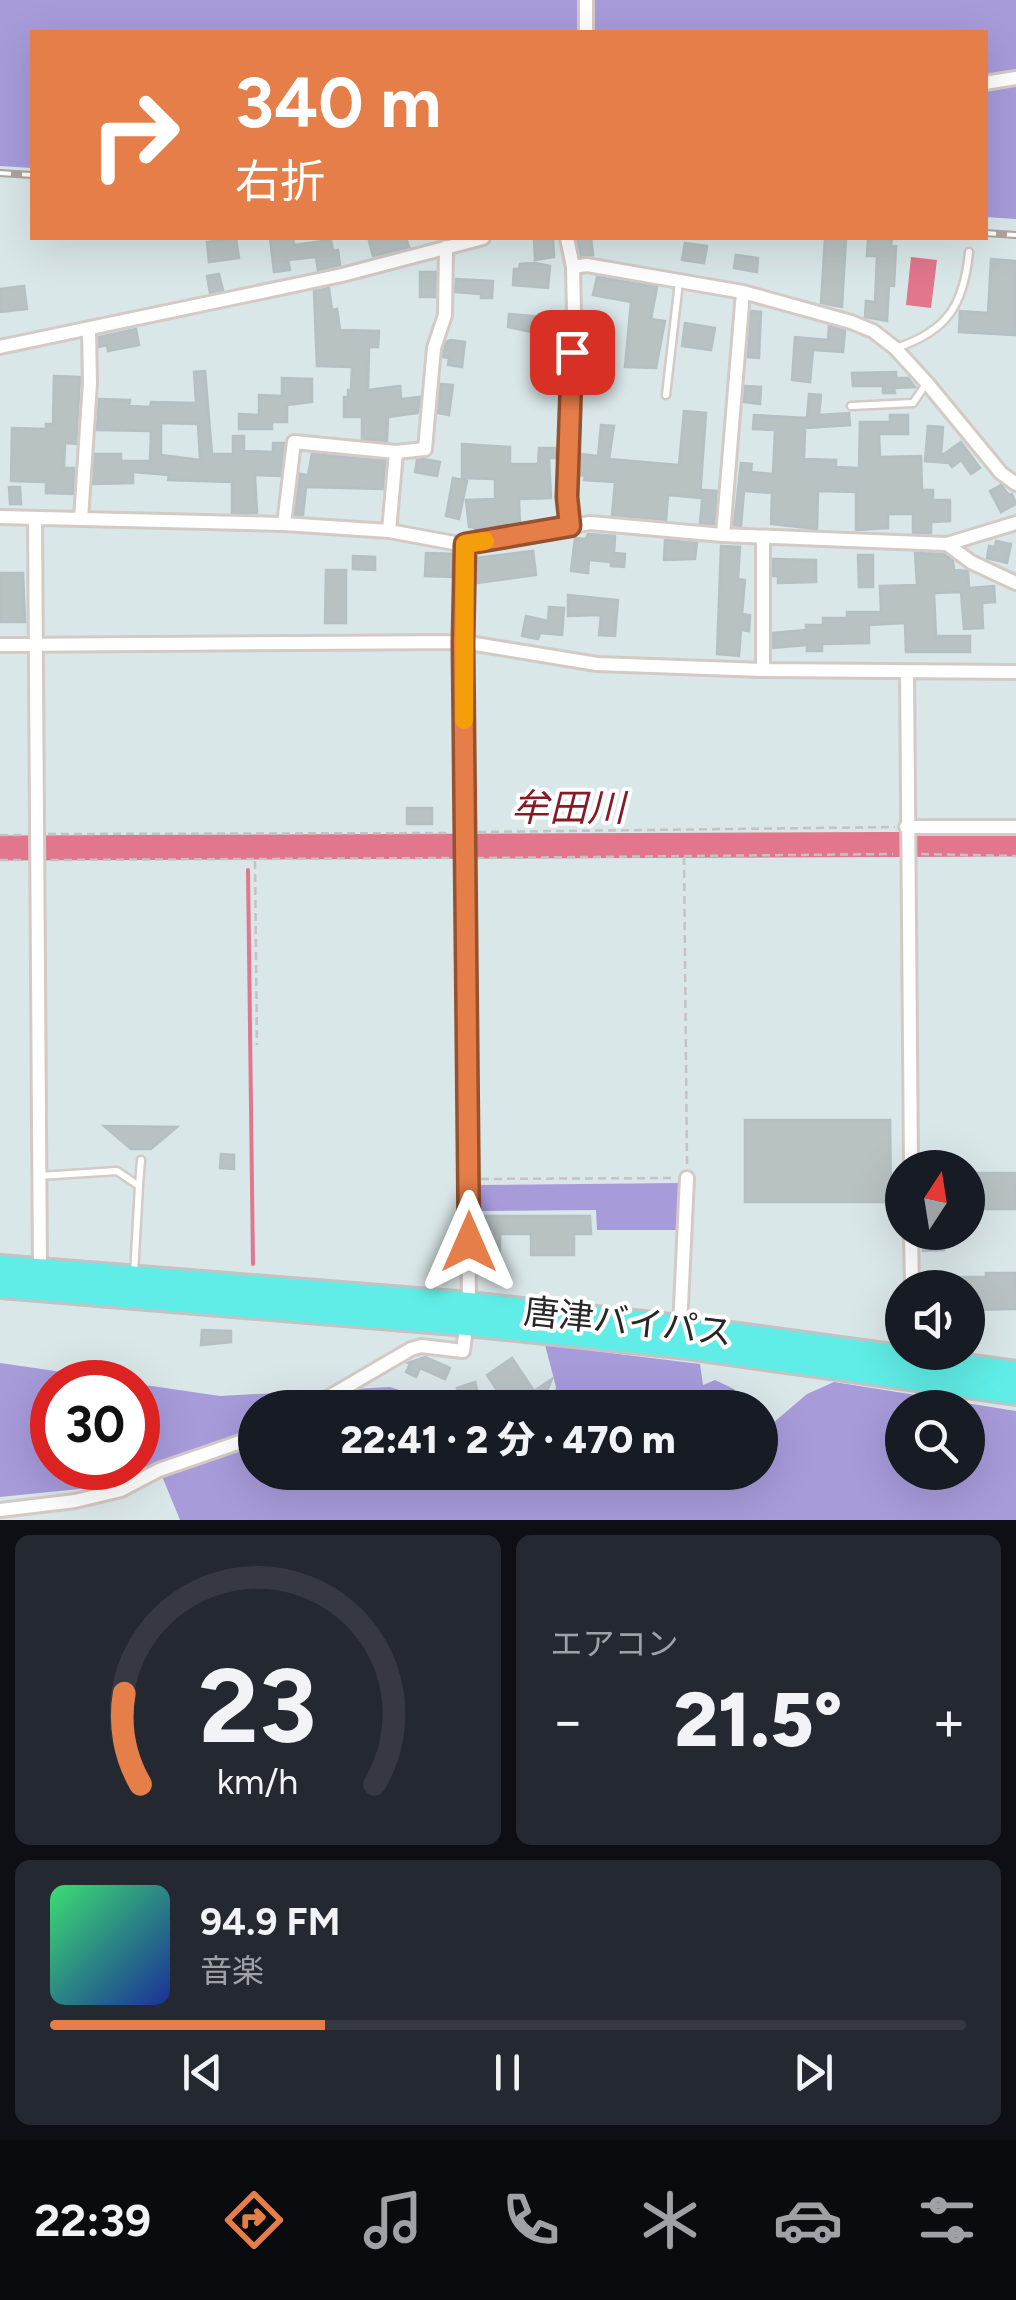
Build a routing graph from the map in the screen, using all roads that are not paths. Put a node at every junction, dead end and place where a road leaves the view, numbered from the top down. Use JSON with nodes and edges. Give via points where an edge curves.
{"nodes":[{"id":1,"x":586,"y":0,"type":"edge"},
{"id":2,"x":586,"y":30,"type":"edge"},
{"id":3,"x":1016,"y":78,"type":"edge"},
{"id":4,"x":988,"y":83,"type":"edge"},
{"id":5,"x":474,"y":240,"type":"edge"},
{"id":6,"x":567,"y":240,"type":"edge"},
{"id":7,"x":446,"y":247,"type":"junction"},
{"id":8,"x":968,"y":252,"type":"dead end"},
{"id":9,"x":573,"y":267,"type":"junction"},
{"id":10,"x":680,"y":281,"type":"junction"},
{"id":11,"x":743,"y":292,"type":"junction"},
{"id":12,"x":89,"y":330,"type":"junction"},
{"id":13,"x":0,"y":347,"type":"edge"},
{"id":14,"x":895,"y":348,"type":"junction"},
{"id":15,"x":927,"y":383,"type":"junction"},
{"id":16,"x":666,"y":395,"type":"dead end"},
{"id":17,"x":851,"y":406,"type":"dead end"},
{"id":18,"x":396,"y":452,"type":"junction"},
{"id":19,"x":1016,"y":484,"type":"edge"},
{"id":20,"x":0,"y":517,"type":"edge"},
{"id":21,"x":35,"y":518,"type":"junction"},
{"id":22,"x":81,"y":519,"type":"junction"},
{"id":23,"x":284,"y":524,"type":"junction"},
{"id":24,"x":1016,"y":524,"type":"edge"},
{"id":25,"x":570,"y":526,"type":"junction"},
{"id":26,"x":390,"y":532,"type":"junction"},
{"id":27,"x":723,"y":535,"type":"junction"},
{"id":28,"x":763,"y":537,"type":"junction"},
{"id":29,"x":465,"y":544,"type":"junction"},
{"id":30,"x":947,"y":544,"type":"junction"},
{"id":31,"x":1016,"y":582,"type":"edge"},
{"id":32,"x":463,"y":642,"type":"junction"},
{"id":33,"x":36,"y":644,"type":"junction"},
{"id":34,"x":0,"y":645,"type":"edge"},
{"id":35,"x":763,"y":670,"type":"junction"},
{"id":36,"x":907,"y":672,"type":"junction"},
{"id":37,"x":1016,"y":672,"type":"edge"},
{"id":38,"x":1016,"y":827,"type":"edge"},
{"id":39,"x":906,"y":829,"type":"junction"},
{"id":40,"x":910,"y":1150,"type":"edge"},
{"id":41,"x":141,"y":1160,"type":"dead end"},
{"id":42,"x":38,"y":1176,"type":"junction"},
{"id":43,"x":687,"y":1178,"type":"road end"},
{"id":44,"x":139,"y":1186,"type":"junction"},
{"id":45,"x":0,"y":1266,"type":"edge"},
{"id":46,"x":133,"y":1277,"type":"junction"},
{"id":47,"x":40,"y":1280,"type":"junction"},
{"id":48,"x":0,"y":1286,"type":"edge"},
{"id":49,"x":468,"y":1314,"type":"junction"},
{"id":50,"x":680,"y":1327,"type":"junction"},
{"id":51,"x":885,"y":1358,"type":"edge"},
{"id":52,"x":885,"y":1360,"type":"edge"},
{"id":53,"x":937,"y":1370,"type":"edge"},
{"id":54,"x":980,"y":1370,"type":"edge"},
{"id":55,"x":1016,"y":1374,"type":"edge"},
{"id":56,"x":341,"y":1390,"type":"edge"},
{"id":57,"x":1016,"y":1393,"type":"edge"},
{"id":58,"x":238,"y":1443,"type":"edge"},
{"id":59,"x":0,"y":1510,"type":"edge"}],
"edges":[{"from":1,"to":2,"type":"street"},
{"from":3,"to":4,"type":"street"},
{"from":5,"to":7,"type":"street"},
{"from":6,"to":9,"type":"street"},
{"from":7,"to":12,"type":"street"},
{"from":7,"to":18,"type":"street","via":[[445,315],[434,348],[425,450]]},
{"from":8,"to":14,"type":"lane","via":[[965,288],[950,317],[921,340]]},
{"from":9,"to":10,"type":"street"},
{"from":9,"to":25,"type":"street"},
{"from":10,"to":11,"type":"street"},
{"from":10,"to":16,"type":"lane"},
{"from":11,"to":14,"type":"street","via":[[851,322]]},
{"from":11,"to":27,"type":"street"},
{"from":12,"to":13,"type":"street"},
{"from":12,"to":22,"type":"street"},
{"from":14,"to":15,"type":"street"},
{"from":15,"to":17,"type":"lane","via":[[914,403]]},
{"from":15,"to":19,"type":"street"},
{"from":18,"to":23,"type":"street","via":[[294,442]]},
{"from":18,"to":26,"type":"street"},
{"from":20,"to":21,"type":"street"},
{"from":21,"to":22,"type":"street"},
{"from":21,"to":33,"type":"street"},
{"from":22,"to":23,"type":"street"},
{"from":23,"to":26,"type":"street"},
{"from":24,"to":30,"type":"street"},
{"from":25,"to":27,"type":"street"},
{"from":25,"to":29,"type":"street"},
{"from":26,"to":29,"type":"street"},
{"from":27,"to":28,"type":"street"},
{"from":28,"to":30,"type":"street"},
{"from":28,"to":35,"type":"street"},
{"from":29,"to":32,"type":"street"},
{"from":30,"to":31,"type":"street"},
{"from":32,"to":33,"type":"street"},
{"from":32,"to":35,"type":"street","via":[[597,664]]},
{"from":32,"to":49,"type":"street"},
{"from":33,"to":34,"type":"street"},
{"from":33,"to":42,"type":"street"},
{"from":35,"to":36,"type":"street"},
{"from":36,"to":37,"type":"street"},
{"from":36,"to":39,"type":"street"},
{"from":38,"to":39,"type":"street"},
{"from":39,"to":40,"type":"street"},
{"from":41,"to":44,"type":"lane"},
{"from":42,"to":44,"type":"lane","via":[[117,1171]]},
{"from":42,"to":47,"type":"street"},
{"from":43,"to":50,"type":"street"},
{"from":44,"to":46,"type":"lane"},
{"from":45,"to":47,"type":"highway","name":"唐津バイパス"},
{"from":46,"to":47,"type":"highway","name":"唐津バイパス"},
{"from":46,"to":49,"type":"highway","name":"唐津バイパス"},
{"from":47,"to":48,"type":"highway","name":"唐津バイパス"},
{"from":47,"to":49,"type":"highway","name":"唐津バイパス"},
{"from":49,"to":50,"type":"highway","name":"唐津バイパス"},
{"from":49,"to":52,"type":"highway","name":"唐津バイパス","via":[[679,1346]]},
{"from":49,"to":56,"type":"street","via":[[463,1351],[411,1349]]},
{"from":50,"to":51,"type":"highway","name":"唐津バイパス"},
{"from":53,"to":57,"type":"highway","name":"唐津バイパス"},
{"from":54,"to":55,"type":"highway","name":"唐津バイパス"},
{"from":58,"to":59,"type":"street","via":[[121,1490]]}]}
